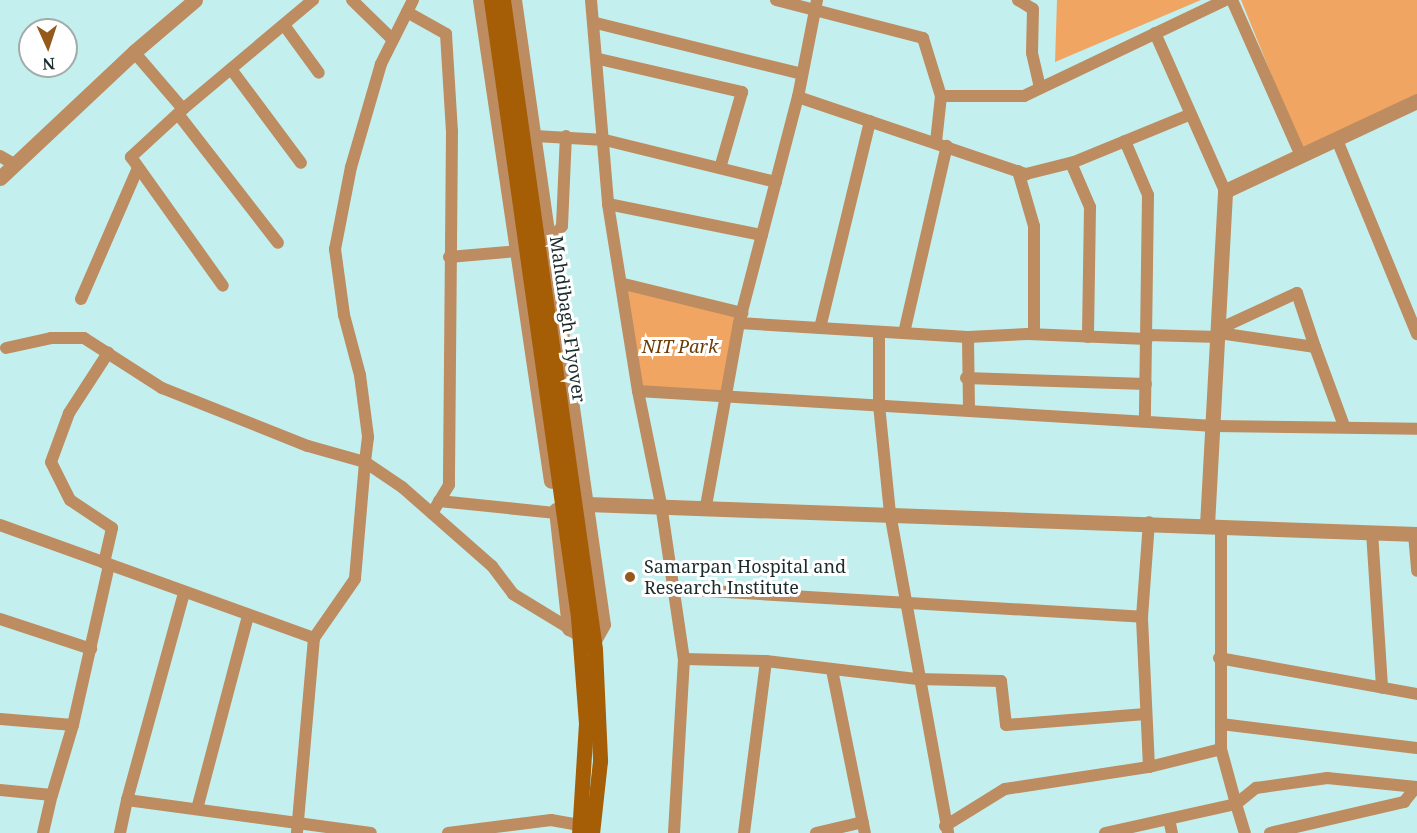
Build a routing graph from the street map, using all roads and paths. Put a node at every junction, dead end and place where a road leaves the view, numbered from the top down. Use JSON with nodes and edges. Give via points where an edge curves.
{"nodes":[{"id":1,"x":195,"y":0,"type":"edge"},
{"id":2,"x":313,"y":0,"type":"edge"},
{"id":3,"x":352,"y":0,"type":"edge"},
{"id":4,"x":413,"y":0,"type":"edge"},
{"id":5,"x":480,"y":0,"type":"edge"},
{"id":6,"x":491,"y":0,"type":"edge"},
{"id":7,"x":503,"y":0,"type":"edge"},
{"id":8,"x":516,"y":0,"type":"edge"},
{"id":9,"x":591,"y":0,"type":"edge"},
{"id":10,"x":776,"y":0,"type":"edge"},
{"id":11,"x":1018,"y":0,"type":"edge"},
{"id":12,"x":1226,"y":0,"type":"edge"},
{"id":13,"x":1232,"y":0,"type":"edge"},
{"id":14,"x":815,"y":5,"type":"edge"},
{"id":15,"x":407,"y":12,"type":"junction"},
{"id":16,"x":596,"y":23,"type":"junction"},
{"id":17,"x":284,"y":25,"type":"junction"},
{"id":18,"x":1155,"y":33,"type":"junction"},
{"id":19,"x":393,"y":40,"type":"junction"},
{"id":20,"x":134,"y":52,"type":"junction"},
{"id":21,"x":599,"y":59,"type":"junction"},
{"id":22,"x":231,"y":69,"type":"junction"},
{"id":23,"x":319,"y":74,"type":"dead end"},
{"id":24,"x":802,"y":74,"type":"junction"},
{"id":25,"x":1040,"y":88,"type":"junction"},
{"id":26,"x":941,"y":96,"type":"junction"},
{"id":27,"x":798,"y":97,"type":"junction"},
{"id":28,"x":1416,"y":107,"type":"edge"},
{"id":29,"x":181,"y":111,"type":"junction"},
{"id":30,"x":1191,"y":114,"type":"junction"},
{"id":31,"x":870,"y":121,"type":"junction"},
{"id":32,"x":535,"y":136,"type":"junction"},
{"id":33,"x":566,"y":136,"type":"junction"},
{"id":34,"x":605,"y":140,"type":"junction"},
{"id":35,"x":1337,"y":140,"type":"junction"},
{"id":36,"x":1125,"y":141,"type":"junction"},
{"id":37,"x":941,"y":144,"type":"junction"},
{"id":38,"x":1301,"y":156,"type":"junction"},
{"id":39,"x":6,"y":159,"type":"edge"},
{"id":40,"x":301,"y":163,"type":"dead end"},
{"id":41,"x":1071,"y":163,"type":"junction"},
{"id":42,"x":720,"y":168,"type":"junction"},
{"id":43,"x":137,"y":170,"type":"junction"},
{"id":44,"x":1018,"y":171,"type":"junction"},
{"id":45,"x":0,"y":178,"type":"edge"},
{"id":46,"x":776,"y":182,"type":"junction"},
{"id":47,"x":1225,"y":191,"type":"junction"},
{"id":48,"x":608,"y":204,"type":"junction"},
{"id":49,"x":762,"y":235,"type":"junction"},
{"id":50,"x":550,"y":241,"type":"junction"},
{"id":51,"x":278,"y":243,"type":"dead end"},
{"id":52,"x":517,"y":251,"type":"junction"},
{"id":53,"x":449,"y":257,"type":"junction"},
{"id":54,"x":624,"y":284,"type":"junction"},
{"id":55,"x":223,"y":286,"type":"dead end"},
{"id":56,"x":81,"y":298,"type":"dead end"},
{"id":57,"x":741,"y":318,"type":"junction"},
{"id":58,"x":820,"y":328,"type":"junction"},
{"id":59,"x":879,"y":332,"type":"junction"},
{"id":60,"x":904,"y":333,"type":"junction"},
{"id":61,"x":1219,"y":333,"type":"junction"},
{"id":62,"x":1034,"y":334,"type":"junction"},
{"id":63,"x":1417,"y":334,"type":"edge"},
{"id":64,"x":968,"y":337,"type":"junction"},
{"id":65,"x":1088,"y":337,"type":"junction"},
{"id":66,"x":1147,"y":337,"type":"junction"},
{"id":67,"x":1315,"y":346,"type":"junction"},
{"id":68,"x":2,"y":350,"type":"edge"},
{"id":69,"x":108,"y":353,"type":"junction"},
{"id":70,"x":966,"y":378,"type":"junction"},
{"id":71,"x":1146,"y":384,"type":"junction"},
{"id":72,"x":638,"y":391,"type":"junction"},
{"id":73,"x":724,"y":395,"type":"junction"},
{"id":74,"x":879,"y":405,"type":"junction"},
{"id":75,"x":969,"y":410,"type":"junction"},
{"id":76,"x":1145,"y":421,"type":"junction"},
{"id":77,"x":1214,"y":426,"type":"junction"},
{"id":78,"x":1344,"y":426,"type":"junction"},
{"id":79,"x":1417,"y":429,"type":"edge"},
{"id":80,"x":365,"y":462,"type":"junction"},
{"id":81,"x":439,"y":501,"type":"junction"},
{"id":82,"x":587,"y":504,"type":"junction"},
{"id":83,"x":661,"y":504,"type":"junction"},
{"id":84,"x":706,"y":506,"type":"junction"},
{"id":85,"x":432,"y":513,"type":"junction"},
{"id":86,"x":556,"y":513,"type":"junction"},
{"id":87,"x":890,"y":513,"type":"junction"},
{"id":88,"x":1149,"y":522,"type":"junction"},
{"id":89,"x":0,"y":525,"type":"edge"},
{"id":90,"x":1214,"y":526,"type":"junction"},
{"id":91,"x":1372,"y":532,"type":"junction"},
{"id":92,"x":1416,"y":534,"type":"edge"},
{"id":93,"x":106,"y":564,"type":"junction"},
{"id":94,"x":1417,"y":571,"type":"edge"},
{"id":95,"x":674,"y":589,"type":"junction"},
{"id":96,"x":184,"y":593,"type":"junction"},
{"id":97,"x":905,"y":601,"type":"junction"},
{"id":98,"x":248,"y":616,"type":"junction"},
{"id":99,"x":1142,"y":617,"type":"junction"},
{"id":100,"x":0,"y":619,"type":"edge"},
{"id":101,"x":580,"y":624,"type":"junction"},
{"id":102,"x":314,"y":638,"type":"junction"},
{"id":103,"x":595,"y":643,"type":"junction"},
{"id":104,"x":91,"y":649,"type":"junction"},
{"id":105,"x":684,"y":658,"type":"junction"},
{"id":106,"x":1219,"y":658,"type":"junction"},
{"id":107,"x":766,"y":661,"type":"junction"},
{"id":108,"x":832,"y":670,"type":"junction"},
{"id":109,"x":918,"y":679,"type":"junction"},
{"id":110,"x":1382,"y":688,"type":"junction"},
{"id":111,"x":1417,"y":694,"type":"edge"},
{"id":112,"x":1146,"y":714,"type":"junction"},
{"id":113,"x":0,"y":719,"type":"edge"},
{"id":114,"x":1221,"y":724,"type":"junction"},
{"id":115,"x":73,"y":725,"type":"junction"},
{"id":116,"x":1417,"y":748,"type":"edge"},
{"id":117,"x":1221,"y":749,"type":"junction"},
{"id":118,"x":1149,"y":767,"type":"junction"},
{"id":119,"x":1417,"y":787,"type":"edge"},
{"id":120,"x":0,"y":790,"type":"edge"},
{"id":121,"x":52,"y":795,"type":"junction"},
{"id":122,"x":128,"y":800,"type":"junction"},
{"id":123,"x":1236,"y":804,"type":"junction"},
{"id":124,"x":197,"y":809,"type":"junction"},
{"id":125,"x":1169,"y":819,"type":"junction"},
{"id":126,"x":864,"y":827,"type":"edge"},
{"id":127,"x":297,"y":829,"type":"edge"},
{"id":128,"x":946,"y":829,"type":"edge"},
{"id":129,"x":586,"y":830,"type":"edge"},
{"id":130,"x":43,"y":833,"type":"edge"},
{"id":131,"x":120,"y":833,"type":"edge"},
{"id":132,"x":371,"y":833,"type":"edge"},
{"id":133,"x":448,"y":833,"type":"edge"},
{"id":134,"x":674,"y":833,"type":"edge"},
{"id":135,"x":744,"y":833,"type":"edge"},
{"id":136,"x":816,"y":833,"type":"edge"},
{"id":137,"x":1105,"y":833,"type":"edge"},
{"id":138,"x":1172,"y":833,"type":"edge"},
{"id":139,"x":1245,"y":833,"type":"edge"},
{"id":140,"x":1270,"y":833,"type":"edge"}],
"edges":[{"from":1,"to":20,"type":"street"},
{"from":2,"to":17,"type":"street"},
{"from":3,"to":19,"type":"street"},
{"from":4,"to":15,"type":"street"},
{"from":5,"to":52,"type":"street"},
{"from":6,"to":101,"type":"main road","name":"Mahdibagh Flyover"},
{"from":7,"to":101,"type":"main road","name":"Mahdibagh Flyover"},
{"from":8,"to":32,"type":"street"},
{"from":9,"to":16,"type":"street"},
{"from":10,"to":14,"type":"street"},
{"from":11,"to":25,"type":"street","via":[[1033,9],[1032,53]]},
{"from":12,"to":18,"type":"street"},
{"from":13,"to":38,"type":"street"},
{"from":14,"to":24,"type":"street"},
{"from":14,"to":26,"type":"street","via":[[923,38]]},
{"from":15,"to":19,"type":"street"},
{"from":15,"to":53,"type":"street","via":[[446,34],[452,131]]},
{"from":16,"to":21,"type":"street"},
{"from":16,"to":24,"type":"street"},
{"from":17,"to":22,"type":"street"},
{"from":17,"to":23,"type":"street"},
{"from":18,"to":25,"type":"street"},
{"from":18,"to":30,"type":"street"},
{"from":19,"to":80,"type":"street","via":[[381,64],[351,166],[335,249],[344,315],[360,375],[368,437]]},
{"from":20,"to":29,"type":"street"},
{"from":20,"to":39,"type":"street"},
{"from":21,"to":34,"type":"street"},
{"from":21,"to":42,"type":"street","via":[[742,92]]},
{"from":22,"to":29,"type":"street"},
{"from":22,"to":40,"type":"street"},
{"from":24,"to":27,"type":"street"},
{"from":25,"to":26,"type":"street","via":[[1024,96]]},
{"from":26,"to":37,"type":"street"},
{"from":27,"to":31,"type":"street"},
{"from":27,"to":46,"type":"street"},
{"from":28,"to":35,"type":"street"},
{"from":29,"to":43,"type":"street","via":[[131,157]]},
{"from":29,"to":51,"type":"street"},
{"from":30,"to":36,"type":"street"},
{"from":30,"to":47,"type":"street"},
{"from":31,"to":37,"type":"street"},
{"from":31,"to":58,"type":"street"},
{"from":32,"to":33,"type":"street"},
{"from":32,"to":50,"type":"street"},
{"from":33,"to":34,"type":"street"},
{"from":33,"to":50,"type":"street","via":[[562,226]]},
{"from":34,"to":42,"type":"street"},
{"from":34,"to":48,"type":"street"},
{"from":35,"to":38,"type":"street"},
{"from":35,"to":63,"type":"street"},
{"from":36,"to":41,"type":"street"},
{"from":36,"to":66,"type":"street","via":[[1148,195]]},
{"from":37,"to":44,"type":"street"},
{"from":37,"to":60,"type":"street"},
{"from":38,"to":47,"type":"street"},
{"from":39,"to":45,"type":"street"},
{"from":41,"to":44,"type":"street","via":[[1026,174]]},
{"from":41,"to":65,"type":"street","via":[[1090,207]]},
{"from":42,"to":46,"type":"street"},
{"from":43,"to":55,"type":"street"},
{"from":43,"to":56,"type":"street"},
{"from":44,"to":62,"type":"street","via":[[1034,226]]},
{"from":46,"to":49,"type":"street"},
{"from":47,"to":61,"type":"street"},
{"from":48,"to":49,"type":"street"},
{"from":48,"to":54,"type":"street"},
{"from":49,"to":57,"type":"street"},
{"from":50,"to":82,"type":"street"},
{"from":52,"to":53,"type":"street"},
{"from":52,"to":86,"type":"street"},
{"from":53,"to":81,"type":"street","via":[[449,485]]},
{"from":54,"to":57,"type":"street"},
{"from":54,"to":72,"type":"street"},
{"from":57,"to":58,"type":"street"},
{"from":57,"to":73,"type":"street"},
{"from":58,"to":59,"type":"street"},
{"from":59,"to":60,"type":"street"},
{"from":59,"to":74,"type":"street"},
{"from":60,"to":64,"type":"street"},
{"from":61,"to":66,"type":"street"},
{"from":61,"to":67,"type":"street"},
{"from":61,"to":67,"type":"street","via":[[1297,293]]},
{"from":61,"to":77,"type":"street"},
{"from":62,"to":64,"type":"street"},
{"from":62,"to":65,"type":"street"},
{"from":64,"to":70,"type":"street"},
{"from":65,"to":66,"type":"street"},
{"from":66,"to":71,"type":"street"},
{"from":67,"to":78,"type":"street"},
{"from":68,"to":69,"type":"street","via":[[51,338],[84,338]]},
{"from":69,"to":80,"type":"street","via":[[162,388],[308,446]]},
{"from":69,"to":93,"type":"street","via":[[69,413],[51,462],[70,500],[111,528]]},
{"from":70,"to":71,"type":"street"},
{"from":70,"to":75,"type":"street"},
{"from":71,"to":76,"type":"street"},
{"from":72,"to":73,"type":"street"},
{"from":72,"to":83,"type":"street"},
{"from":73,"to":74,"type":"street"},
{"from":73,"to":84,"type":"street"},
{"from":74,"to":75,"type":"street"},
{"from":74,"to":87,"type":"street"},
{"from":75,"to":76,"type":"street"},
{"from":76,"to":77,"type":"street"},
{"from":77,"to":78,"type":"street"},
{"from":77,"to":90,"type":"street"},
{"from":78,"to":79,"type":"street"},
{"from":80,"to":85,"type":"street"},
{"from":80,"to":102,"type":"street","via":[[355,579]]},
{"from":81,"to":85,"type":"street"},
{"from":81,"to":86,"type":"street"},
{"from":82,"to":83,"type":"street"},
{"from":82,"to":103,"type":"street","via":[[605,625]]},
{"from":83,"to":84,"type":"street"},
{"from":83,"to":95,"type":"street"},
{"from":84,"to":87,"type":"street"},
{"from":85,"to":101,"type":"street","via":[[492,566],[513,594]]},
{"from":86,"to":101,"type":"street"},
{"from":87,"to":88,"type":"street"},
{"from":87,"to":97,"type":"street"},
{"from":88,"to":90,"type":"street"},
{"from":88,"to":99,"type":"street"},
{"from":89,"to":93,"type":"street"},
{"from":90,"to":91,"type":"street"},
{"from":90,"to":106,"type":"street"},
{"from":91,"to":92,"type":"street"},
{"from":91,"to":110,"type":"street"},
{"from":92,"to":94,"type":"street"},
{"from":93,"to":96,"type":"street"},
{"from":93,"to":104,"type":"street"},
{"from":95,"to":97,"type":"street"},
{"from":95,"to":105,"type":"street"},
{"from":96,"to":98,"type":"street"},
{"from":96,"to":122,"type":"street"},
{"from":97,"to":99,"type":"street"},
{"from":97,"to":109,"type":"street"},
{"from":98,"to":102,"type":"street"},
{"from":98,"to":124,"type":"street"},
{"from":99,"to":112,"type":"street"},
{"from":100,"to":104,"type":"street"},
{"from":101,"to":103,"type":"main road","name":"Mahdibagh Flyover"},
{"from":101,"to":129,"type":"main road","via":[[586,723]]},
{"from":102,"to":127,"type":"street"},
{"from":103,"to":129,"type":"main road","name":"Mahdibagh Flyover","via":[[600,761]]},
{"from":104,"to":115,"type":"street"},
{"from":105,"to":107,"type":"street"},
{"from":105,"to":134,"type":"street"},
{"from":106,"to":110,"type":"street"},
{"from":106,"to":114,"type":"street"},
{"from":107,"to":108,"type":"street"},
{"from":107,"to":135,"type":"street"},
{"from":108,"to":109,"type":"street"},
{"from":108,"to":126,"type":"street"},
{"from":109,"to":112,"type":"street","via":[[1001,681],[1006,725]]},
{"from":109,"to":128,"type":"street"},
{"from":110,"to":111,"type":"street"},
{"from":112,"to":118,"type":"street"},
{"from":113,"to":115,"type":"street"},
{"from":114,"to":116,"type":"street"},
{"from":114,"to":117,"type":"street"},
{"from":115,"to":121,"type":"street"},
{"from":117,"to":118,"type":"street"},
{"from":117,"to":123,"type":"street"},
{"from":118,"to":128,"type":"street","via":[[1005,789]]},
{"from":119,"to":123,"type":"street","via":[[1327,778],[1256,788]]},
{"from":119,"to":140,"type":"street","via":[[1404,802]]},
{"from":120,"to":121,"type":"street"},
{"from":121,"to":130,"type":"street"},
{"from":122,"to":124,"type":"street"},
{"from":122,"to":131,"type":"street"},
{"from":123,"to":125,"type":"street"},
{"from":123,"to":139,"type":"street"},
{"from":124,"to":127,"type":"street"},
{"from":125,"to":137,"type":"street"},
{"from":125,"to":138,"type":"street"},
{"from":126,"to":136,"type":"street"},
{"from":127,"to":132,"type":"street"},
{"from":129,"to":133,"type":"street","via":[[551,820]]}]}
